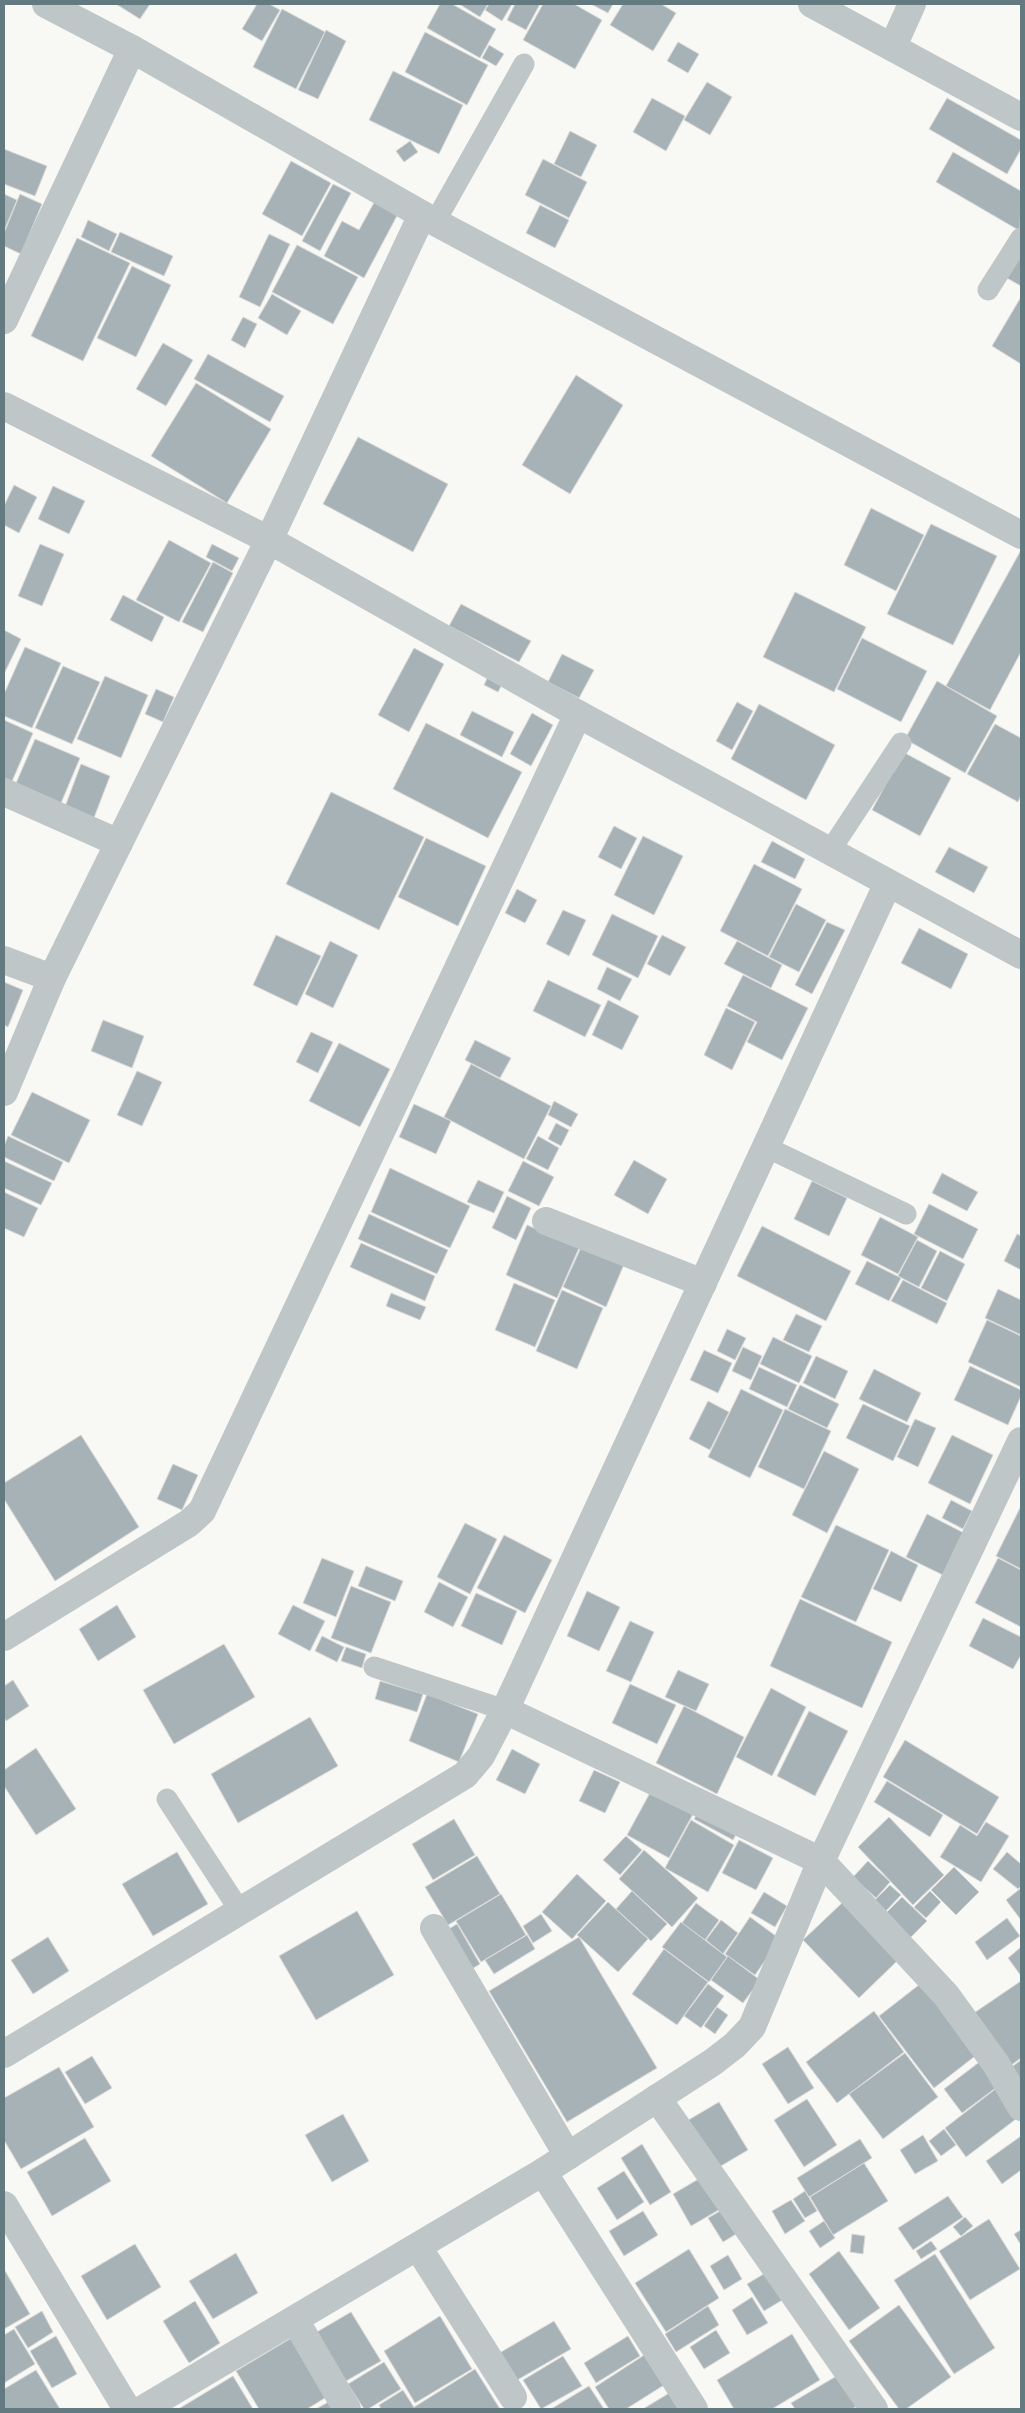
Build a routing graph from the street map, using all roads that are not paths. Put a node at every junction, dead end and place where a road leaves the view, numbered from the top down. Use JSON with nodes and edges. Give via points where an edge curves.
{"nodes":[{"id":1,"x":812,"y":4,"type":"edge"},
{"id":2,"x":912,"y":4,"type":"edge"},
{"id":3,"x":56,"y":6,"type":"edge"},
{"id":4,"x":893,"y":46,"type":"junction"},
{"id":5,"x":132,"y":49,"type":"junction"},
{"id":6,"x":524,"y":64,"type":"dead end"},
{"id":7,"x":1021,"y":117,"type":"edge"},
{"id":8,"x":428,"y":218,"type":"junction"},
{"id":9,"x":1021,"y":238,"type":"edge"},
{"id":10,"x":988,"y":290,"type":"dead end"},
{"id":11,"x":4,"y":320,"type":"edge"},
{"id":12,"x":4,"y":406,"type":"edge"},
{"id":13,"x":1021,"y":535,"type":"edge"},
{"id":14,"x":269,"y":540,"type":"junction"},
{"id":15,"x":578,"y":714,"type":"junction"},
{"id":16,"x":901,"y":743,"type":"dead end"},
{"id":17,"x":4,"y":792,"type":"edge"},
{"id":18,"x":119,"y":843,"type":"junction"},
{"id":19,"x":830,"y":851,"type":"junction"},
{"id":20,"x":888,"y":883,"type":"junction"},
{"id":21,"x":1021,"y":955,"type":"edge"},
{"id":22,"x":4,"y":960,"type":"edge"},
{"id":23,"x":52,"y":978,"type":"junction"},
{"id":24,"x":4,"y":1092,"type":"edge"},
{"id":25,"x":766,"y":1147,"type":"junction"},
{"id":26,"x":906,"y":1214,"type":"dead end"},
{"id":27,"x":546,"y":1221,"type":"dead end"},
{"id":28,"x":703,"y":1283,"type":"junction"},
{"id":29,"x":1021,"y":1441,"type":"edge"},
{"id":30,"x":4,"y":1637,"type":"edge"},
{"id":31,"x":374,"y":1667,"type":"dead end"},
{"id":32,"x":505,"y":1710,"type":"junction"},
{"id":33,"x":166,"y":1799,"type":"dead end"},
{"id":34,"x":821,"y":1861,"type":"junction"},
{"id":35,"x":240,"y":1911,"type":"junction"},
{"id":36,"x":434,"y":1928,"type":"dead end"},
{"id":37,"x":4,"y":2054,"type":"edge"},
{"id":38,"x":657,"y":2098,"type":"junction"},
{"id":39,"x":1021,"y":2107,"type":"edge"},
{"id":40,"x":568,"y":2156,"type":"junction"},
{"id":41,"x":544,"y":2172,"type":"junction"},
{"id":42,"x":4,"y":2205,"type":"edge"},
{"id":43,"x":418,"y":2247,"type":"junction"},
{"id":44,"x":295,"y":2320,"type":"junction"},
{"id":45,"x":513,"y":2397,"type":"dead end"},
{"id":46,"x":127,"y":2409,"type":"edge"},
{"id":47,"x":143,"y":2409,"type":"edge"},
{"id":48,"x":347,"y":2409,"type":"edge"},
{"id":49,"x":694,"y":2409,"type":"edge"},
{"id":50,"x":874,"y":2409,"type":"edge"}],
"edges":[{"from":1,"to":4,"type":"street"},
{"from":2,"to":4,"type":"street"},
{"from":3,"to":5,"type":"street"},
{"from":4,"to":7,"type":"street"},
{"from":5,"to":8,"type":"street"},
{"from":5,"to":11,"type":"street"},
{"from":6,"to":8,"type":"lane"},
{"from":8,"to":13,"type":"street"},
{"from":8,"to":14,"type":"street"},
{"from":9,"to":10,"type":"lane"},
{"from":12,"to":14,"type":"street"},
{"from":14,"to":15,"type":"street"},
{"from":14,"to":18,"type":"street"},
{"from":15,"to":19,"type":"street"},
{"from":15,"to":30,"type":"street","via":[[202,1511],[189,1523]]},
{"from":16,"to":19,"type":"lane"},
{"from":17,"to":18,"type":"street"},
{"from":18,"to":23,"type":"street"},
{"from":19,"to":20,"type":"street"},
{"from":20,"to":21,"type":"street"},
{"from":20,"to":25,"type":"street"},
{"from":22,"to":23,"type":"street"},
{"from":23,"to":24,"type":"street"},
{"from":25,"to":26,"type":"lane"},
{"from":25,"to":28,"type":"street"},
{"from":27,"to":28,"type":"street"},
{"from":28,"to":32,"type":"street"},
{"from":29,"to":34,"type":"street"},
{"from":31,"to":32,"type":"lane"},
{"from":32,"to":34,"type":"street"},
{"from":32,"to":35,"type":"street","via":[[481,1756],[465,1775]]},
{"from":33,"to":35,"type":"lane"},
{"from":34,"to":38,"type":"street","via":[[752,2026],[714,2062]]},
{"from":34,"to":39,"type":"street","via":[[946,1995],[996,2064]]},
{"from":35,"to":37,"type":"street"},
{"from":36,"to":40,"type":"street"},
{"from":38,"to":40,"type":"street"},
{"from":38,"to":50,"type":"street"},
{"from":40,"to":41,"type":"street"},
{"from":41,"to":43,"type":"street"},
{"from":41,"to":49,"type":"street"},
{"from":42,"to":46,"type":"street"},
{"from":43,"to":44,"type":"street"},
{"from":43,"to":45,"type":"street"},
{"from":44,"to":47,"type":"street"},
{"from":44,"to":48,"type":"street"}]}
